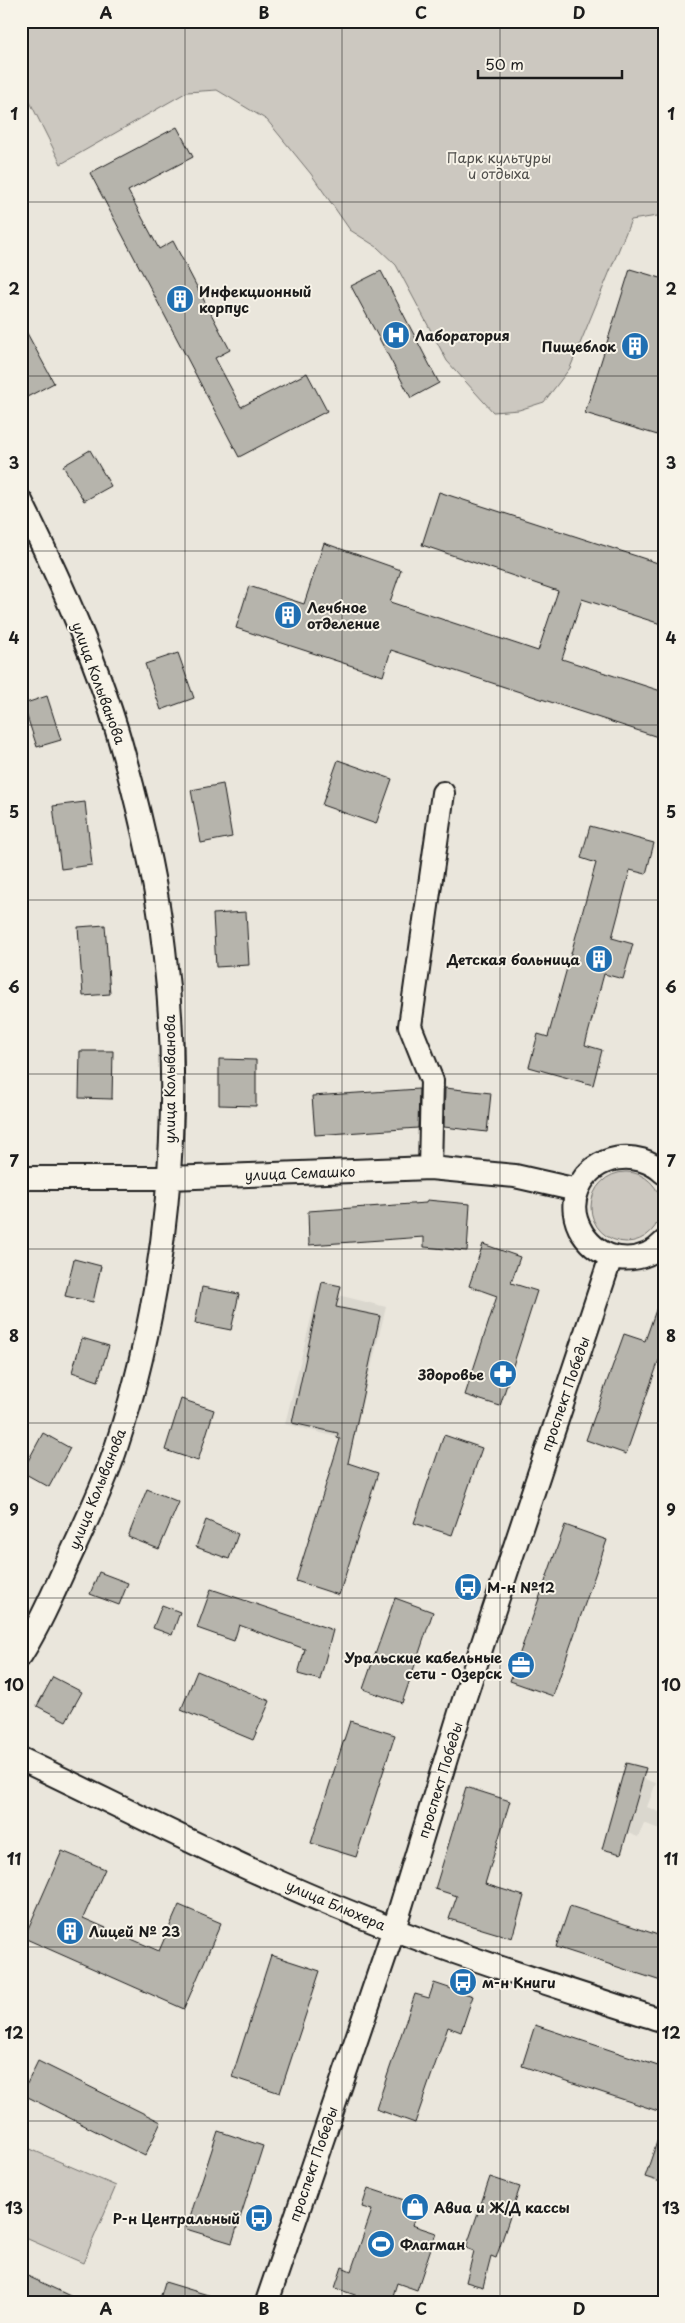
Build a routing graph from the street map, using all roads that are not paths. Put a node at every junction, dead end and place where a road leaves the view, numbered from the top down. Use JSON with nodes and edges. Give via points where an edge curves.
{"nodes":[{"id":1,"x":21,"y":501,"type":"edge"},
{"id":2,"x":444,"y":793,"type":"dead end"},
{"id":3,"x":430,"y":1168,"type":"junction"},
{"id":4,"x":664,"y":1174,"type":"edge"},
{"id":5,"x":21,"y":1178,"type":"edge"},
{"id":6,"x":169,"y":1178,"type":"junction"},
{"id":7,"x":577,"y":1190,"type":"junction"},
{"id":8,"x":664,"y":1242,"type":"edge"},
{"id":9,"x":611,"y":1257,"type":"junction"},
{"id":10,"x":21,"y":1655,"type":"edge"},
{"id":11,"x":21,"y":1759,"type":"edge"},
{"id":12,"x":394,"y":1929,"type":"junction"},
{"id":13,"x":664,"y":2021,"type":"edge"},
{"id":14,"x":267,"y":2302,"type":"edge"}],
"edges":[{"from":1,"to":6,"type":"street","name":"улица Колыванова","via":[[72,609],[95,667],[125,756],[148,849],[164,948],[172,1049]]},
{"from":2,"to":3,"type":"street","via":[[410,1026],[432,1081]]},
{"from":3,"to":6,"type":"street","name":"улица Семашко"},
{"from":3,"to":7,"type":"street","name":"улица Семашко","via":[[515,1176]]},
{"from":4,"to":7,"type":"street","via":[[649,1162],[633,1157],[616,1158],[593,1169]]},
{"from":5,"to":6,"type":"street","name":"улица Семашко"},
{"from":6,"to":10,"type":"street","name":"улица Колыванова","via":[[152,1305],[137,1376],[114,1453],[89,1516]]},
{"from":7,"to":9,"type":"street","via":[[577,1223],[584,1238],[596,1250]]},
{"from":8,"to":9,"type":"street","via":[[644,1256],[628,1259]]},
{"from":9,"to":12,"type":"street","name":"проспект Победы","via":[[462,1706]]},
{"from":11,"to":12,"type":"street","name":"улица Блюхера","via":[[226,1858]]},
{"from":12,"to":13,"type":"street","name":"улица Блюхера"},
{"from":12,"to":14,"type":"street","name":"проспект Победы"}]}
